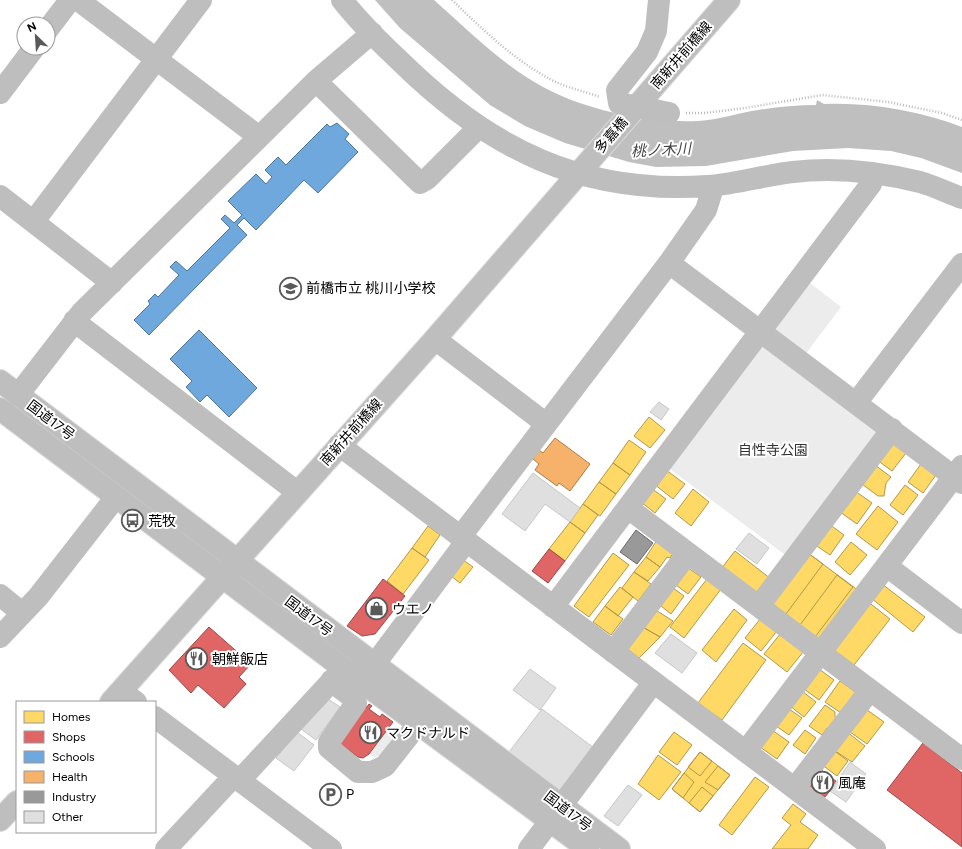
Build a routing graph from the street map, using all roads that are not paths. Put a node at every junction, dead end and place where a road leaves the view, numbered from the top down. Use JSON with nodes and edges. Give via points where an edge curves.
{"nodes":[{"id":1,"x":70,"y":0,"type":"edge"},
{"id":2,"x":78,"y":0,"type":"edge"},
{"id":3,"x":201,"y":0,"type":"edge"},
{"id":4,"x":342,"y":0,"type":"edge"},
{"id":5,"x":660,"y":0,"type":"edge"},
{"id":6,"x":729,"y":0,"type":"edge"},
{"id":7,"x":56,"y":18,"type":"edge"},
{"id":8,"x":372,"y":33,"type":"junction"},
{"id":9,"x":28,"y":56,"type":"edge"},
{"id":10,"x":156,"y":59,"type":"junction"},
{"id":11,"x":316,"y":81,"type":"junction"},
{"id":12,"x":0,"y":93,"type":"edge"},
{"id":13,"x":629,"y":107,"type":"junction"},
{"id":14,"x":669,"y":113,"type":"road end"},
{"id":15,"x":481,"y":128,"type":"junction"},
{"id":16,"x":258,"y":138,"type":"junction"},
{"id":17,"x":584,"y":167,"type":"junction"},
{"id":18,"x":873,"y":173,"type":"junction"},
{"id":19,"x":711,"y":186,"type":"junction"},
{"id":20,"x":0,"y":196,"type":"edge"},
{"id":21,"x":962,"y":198,"type":"edge"},
{"id":22,"x":34,"y":221,"type":"junction"},
{"id":23,"x":669,"y":262,"type":"junction"},
{"id":24,"x":962,"y":264,"type":"edge"},
{"id":25,"x":112,"y":283,"type":"junction"},
{"id":26,"x":74,"y":321,"type":"junction"},
{"id":27,"x":761,"y":330,"type":"junction"},
{"id":28,"x":435,"y":339,"type":"junction"},
{"id":29,"x":0,"y":381,"type":"edge"},
{"id":30,"x":18,"y":395,"type":"junction"},
{"id":31,"x":856,"y":403,"type":"junction"},
{"id":32,"x":0,"y":409,"type":"edge"},
{"id":33,"x":545,"y":423,"type":"junction"},
{"id":34,"x":892,"y":429,"type":"junction"},
{"id":35,"x":339,"y":445,"type":"junction"},
{"id":36,"x":959,"y":475,"type":"edge"},
{"id":37,"x":297,"y":492,"type":"junction"},
{"id":38,"x":116,"y":497,"type":"junction"},
{"id":39,"x":628,"y":508,"type":"junction"},
{"id":40,"x":461,"y":536,"type":"junction"},
{"id":41,"x":688,"y":553,"type":"junction"},
{"id":42,"x":888,"y":566,"type":"junction"},
{"id":43,"x":230,"y":569,"type":"junction"},
{"id":44,"x":0,"y":595,"type":"edge"},
{"id":45,"x":759,"y":606,"type":"junction"},
{"id":46,"x":553,"y":607,"type":"junction"},
{"id":47,"x":22,"y":613,"type":"junction"},
{"id":48,"x":962,"y":623,"type":"edge"},
{"id":49,"x":0,"y":637,"type":"edge"},
{"id":50,"x":613,"y":652,"type":"junction"},
{"id":51,"x":822,"y":653,"type":"junction"},
{"id":52,"x":374,"y":665,"type":"junction"},
{"id":53,"x":337,"y":675,"type":"junction"},
{"id":54,"x":653,"y":683,"type":"junction"},
{"id":55,"x":870,"y":690,"type":"junction"},
{"id":56,"x":373,"y":691,"type":"junction"},
{"id":57,"x":122,"y":698,"type":"edge"},
{"id":58,"x":156,"y":718,"type":"edge"},
{"id":59,"x":416,"y":722,"type":"junction"},
{"id":60,"x":746,"y":751,"type":"junction"},
{"id":61,"x":962,"y":759,"type":"edge"},
{"id":62,"x":236,"y":779,"type":"junction"},
{"id":63,"x":795,"y":788,"type":"junction"},
{"id":64,"x":16,"y":803,"type":"edge"},
{"id":65,"x":556,"y":813,"type":"junction"},
{"id":66,"x":0,"y":820,"type":"edge"},
{"id":67,"x":166,"y":849,"type":"edge"},
{"id":68,"x":331,"y":849,"type":"edge"},
{"id":69,"x":529,"y":849,"type":"edge"},
{"id":70,"x":588,"y":849,"type":"edge"},
{"id":71,"x":618,"y":849,"type":"edge"},
{"id":72,"x":875,"y":849,"type":"edge"}],
"edges":[{"from":1,"to":7,"type":"main road"},
{"from":2,"to":10,"type":"main road"},
{"from":3,"to":10,"type":"main road"},
{"from":4,"to":8,"type":"main road"},
{"from":5,"to":13,"type":"main road","via":[[656,31],[646,52],[617,90]]},
{"from":6,"to":13,"type":"main road","name":"南新井前橋線"},
{"from":8,"to":11,"type":"main road"},
{"from":8,"to":15,"type":"main road","via":[[426,86]]},
{"from":9,"to":12,"type":"main road"},
{"from":10,"to":16,"type":"main road"},
{"from":10,"to":22,"type":"main road"},
{"from":11,"to":15,"type":"main road","via":[[420,183]]},
{"from":11,"to":16,"type":"main road"},
{"from":13,"to":14,"type":"main road"},
{"from":13,"to":17,"type":"main road","name":"多嘉橋"},
{"from":15,"to":17,"type":"main road","via":[[527,154]]},
{"from":16,"to":25,"type":"main road"},
{"from":17,"to":19,"type":"main road","via":[[626,184],[657,187]]},
{"from":17,"to":28,"type":"main road","name":"南新井前橋線"},
{"from":18,"to":19,"type":"main road","via":[[852,170],[794,172]]},
{"from":18,"to":21,"type":"main road","via":[[921,182]]},
{"from":18,"to":27,"type":"main road","via":[[871,184]]},
{"from":19,"to":23,"type":"main road","via":[[706,210]]},
{"from":20,"to":22,"type":"main road"},
{"from":22,"to":25,"type":"main road"},
{"from":23,"to":27,"type":"main road"},
{"from":23,"to":33,"type":"main road"},
{"from":24,"to":31,"type":"main road"},
{"from":25,"to":26,"type":"main road"},
{"from":26,"to":30,"type":"main road"},
{"from":26,"to":37,"type":"main road"},
{"from":27,"to":31,"type":"main road"},
{"from":27,"to":39,"type":"main road"},
{"from":28,"to":33,"type":"main road"},
{"from":28,"to":35,"type":"main road","name":"南新井前橋線"},
{"from":29,"to":30,"type":"main road","name":"国道17号"},
{"from":30,"to":43,"type":"main road","name":"国道17号"},
{"from":31,"to":34,"type":"main road"},
{"from":32,"to":38,"type":"main road","name":"国道17号"},
{"from":33,"to":40,"type":"main road"},
{"from":34,"to":36,"type":"main road"},
{"from":34,"to":45,"type":"main road"},
{"from":35,"to":37,"type":"main road","name":"南新井前橋線"},
{"from":35,"to":40,"type":"main road"},
{"from":36,"to":42,"type":"main road"},
{"from":37,"to":43,"type":"main road","name":"南新井前橋線"},
{"from":38,"to":43,"type":"main road","name":"国道17号"},
{"from":38,"to":47,"type":"main road","via":[[38,597]]},
{"from":39,"to":41,"type":"main road"},
{"from":39,"to":46,"type":"main road"},
{"from":40,"to":46,"type":"main road"},
{"from":40,"to":52,"type":"main road","via":[[462,547]]},
{"from":41,"to":45,"type":"main road"},
{"from":41,"to":50,"type":"main road"},
{"from":42,"to":48,"type":"main road"},
{"from":42,"to":51,"type":"main road"},
{"from":43,"to":52,"type":"main road","name":"国道17号"},
{"from":43,"to":53,"type":"main road","name":"国道17号"},
{"from":43,"to":57,"type":"main road","name":"南新井前橋線"},
{"from":44,"to":47,"type":"main road"},
{"from":45,"to":51,"type":"main road"},
{"from":46,"to":50,"type":"main road"},
{"from":47,"to":49,"type":"main road"},
{"from":50,"to":54,"type":"main road"},
{"from":51,"to":55,"type":"main road"},
{"from":51,"to":60,"type":"main road"},
{"from":52,"to":65,"type":"main road","name":"国道17号"},
{"from":53,"to":56,"type":"main road","name":"国道17号"},
{"from":53,"to":59,"type":"main road","via":[[356,703],[329,742],[329,748],[358,772],[372,772],[385,766]]},
{"from":53,"to":62,"type":"main road"},
{"from":54,"to":60,"type":"main road"},
{"from":54,"to":65,"type":"main road"},
{"from":55,"to":61,"type":"main road"},
{"from":55,"to":63,"type":"main road"},
{"from":56,"to":59,"type":"main road","name":"国道17号"},
{"from":56,"to":59,"type":"main road","via":[[336,742],[339,748],[357,762],[379,762]]},
{"from":58,"to":62,"type":"main road"},
{"from":59,"to":65,"type":"main road","name":"国道17号"},
{"from":60,"to":63,"type":"main road"},
{"from":62,"to":67,"type":"main road"},
{"from":62,"to":68,"type":"main road"},
{"from":63,"to":72,"type":"main road"},
{"from":64,"to":66,"type":"main road"},
{"from":65,"to":69,"type":"main road"},
{"from":65,"to":70,"type":"main road","name":"国道17号"},
{"from":65,"to":71,"type":"main road","name":"国道17号"}]}
